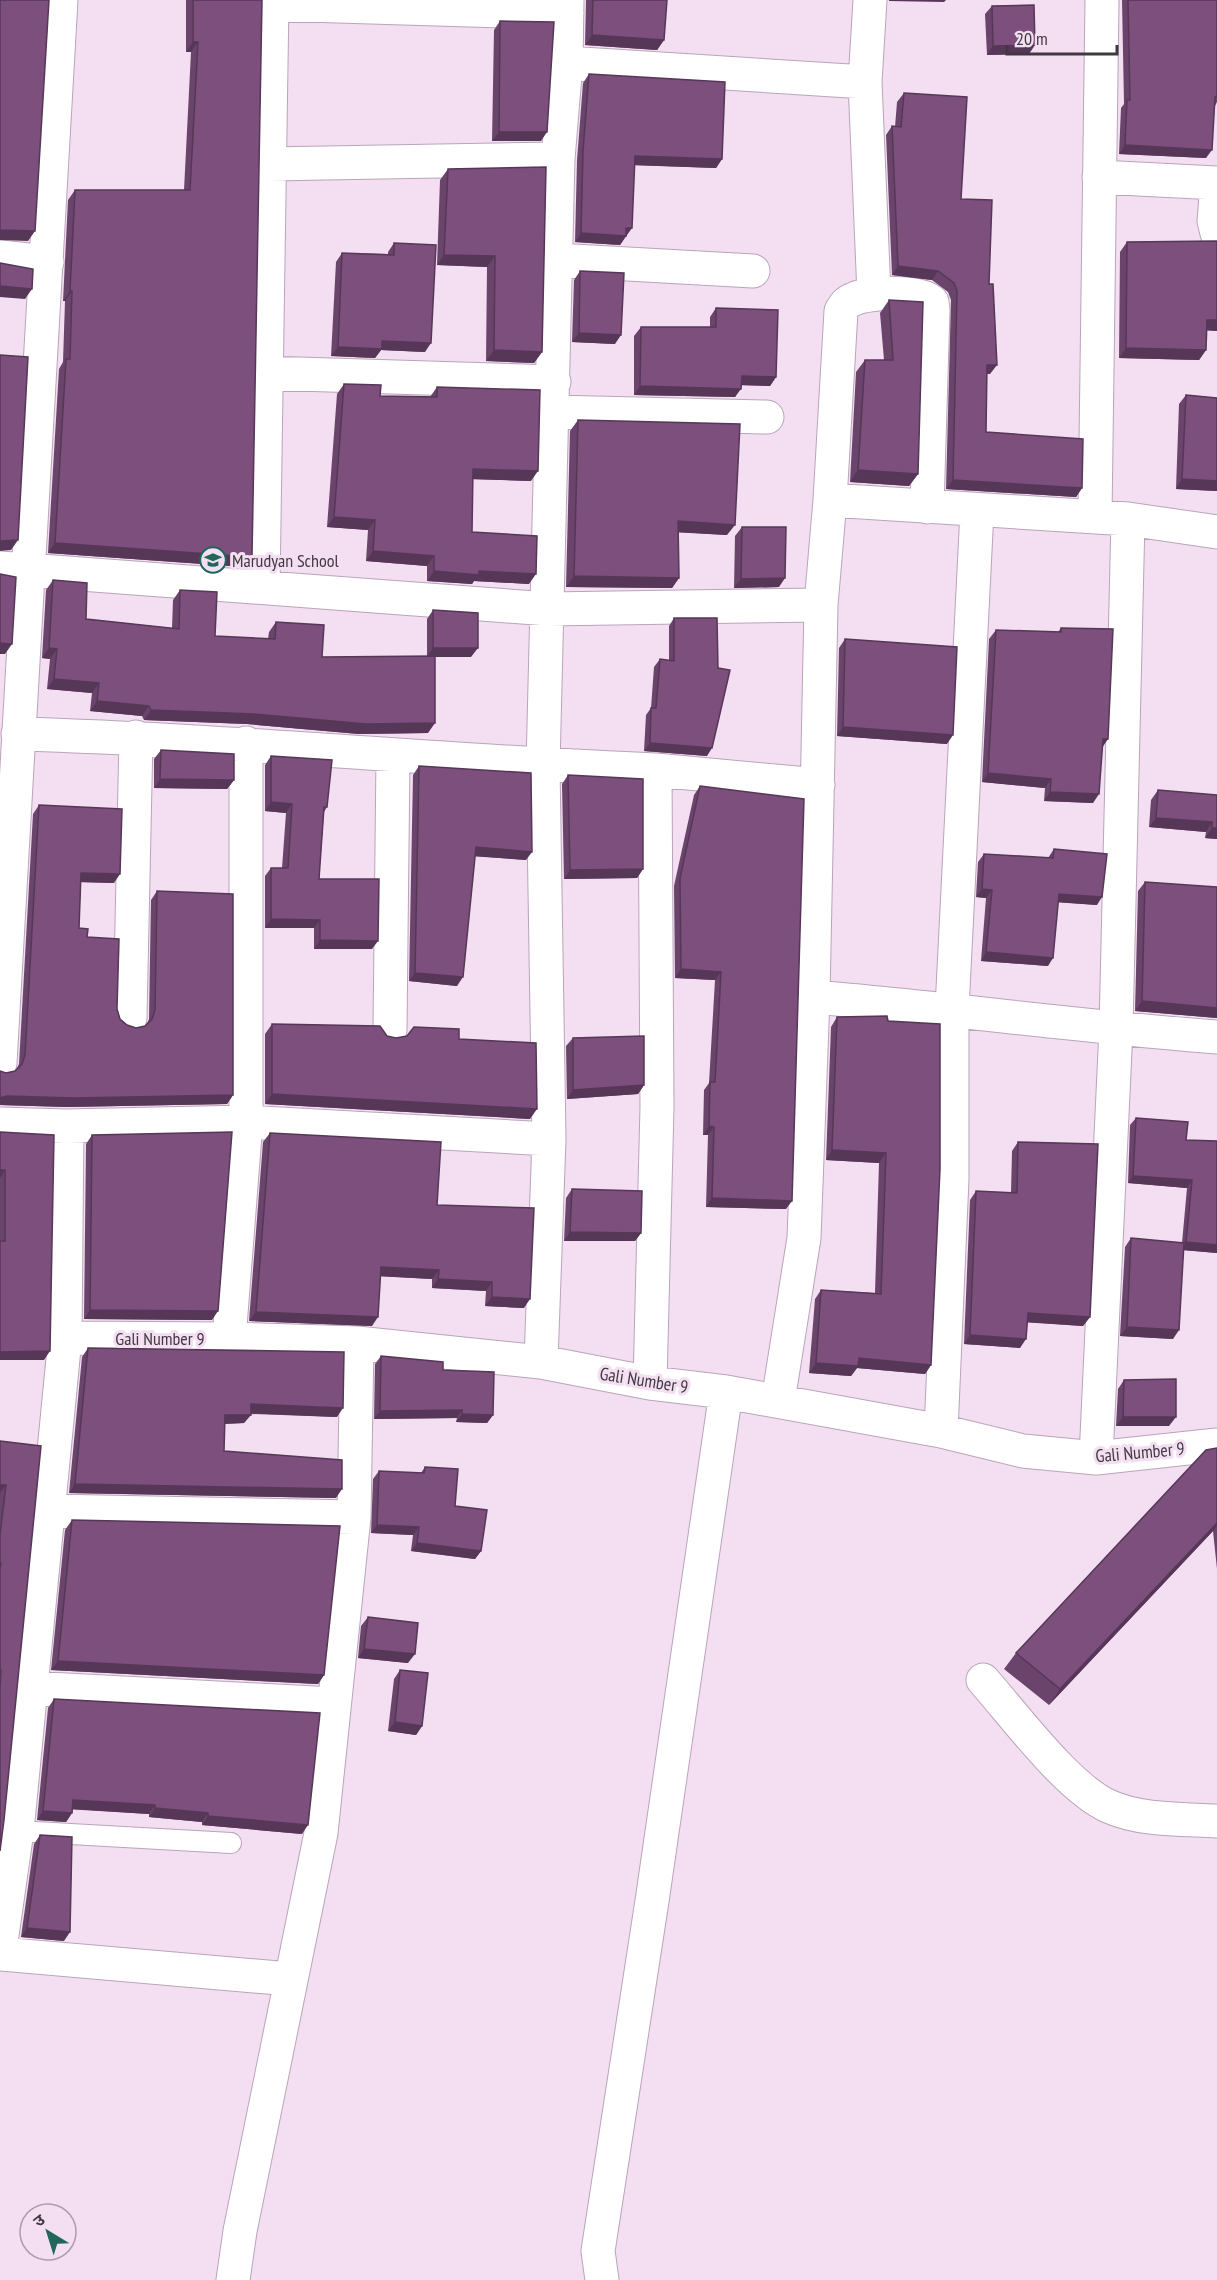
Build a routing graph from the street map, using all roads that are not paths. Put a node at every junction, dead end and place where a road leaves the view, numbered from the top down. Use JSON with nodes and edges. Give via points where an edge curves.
{"nodes":[{"id":1,"x":61,"y":0,"type":"edge"},
{"id":2,"x":870,"y":0,"type":"edge"},
{"id":3,"x":1102,"y":0,"type":"edge"},
{"id":4,"x":272,"y":2,"type":"edge"},
{"id":5,"x":567,"y":6,"type":"edge"},
{"id":6,"x":566,"y":63,"type":"junction"},
{"id":7,"x":865,"y":82,"type":"junction"},
{"id":8,"x":558,"y":159,"type":"junction"},
{"id":9,"x":269,"y":164,"type":"junction"},
{"id":10,"x":1099,"y":177,"type":"junction"},
{"id":11,"x":1217,"y":183,"type":"edge"},
{"id":12,"x":1217,"y":233,"type":"edge"},
{"id":13,"x":0,"y":257,"type":"edge"},
{"id":14,"x":556,"y":260,"type":"junction"},
{"id":15,"x":47,"y":261,"type":"junction"},
{"id":16,"x":753,"y":271,"type":"dead end"},
{"id":17,"x":874,"y":294,"type":"junction"},
{"id":18,"x":266,"y":373,"type":"junction"},
{"id":19,"x":553,"y":397,"type":"junction"},
{"id":20,"x":767,"y":417,"type":"dead end"},
{"id":21,"x":830,"y":500,"type":"junction"},
{"id":22,"x":927,"y":507,"type":"junction"},
{"id":23,"x":977,"y":511,"type":"junction"},
{"id":24,"x":1095,"y":517,"type":"junction"},
{"id":25,"x":1128,"y":519,"type":"junction"},
{"id":26,"x":1217,"y":531,"type":"edge"},
{"id":27,"x":15,"y":569,"type":"edge"},
{"id":28,"x":263,"y":587,"type":"junction"},
{"id":29,"x":821,"y":605,"type":"junction"},
{"id":30,"x":548,"y":609,"type":"junction"},
{"id":31,"x":18,"y":734,"type":"junction"},
{"id":32,"x":136,"y":737,"type":"junction"},
{"id":33,"x":246,"y":743,"type":"junction"},
{"id":34,"x":393,"y":756,"type":"junction"},
{"id":35,"x":543,"y":766,"type":"junction"},
{"id":36,"x":655,"y":770,"type":"junction"},
{"id":37,"x":818,"y":785,"type":"junction"},
{"id":38,"x":813,"y":998,"type":"junction"},
{"id":39,"x":952,"y":1008,"type":"junction"},
{"id":40,"x":130,"y":1018,"type":"dead end"},
{"id":41,"x":1116,"y":1029,"type":"junction"},
{"id":42,"x":390,"y":1030,"type":"dead end"},
{"id":43,"x":1217,"y":1037,"type":"edge"},
{"id":44,"x":0,"y":1063,"type":"edge"},
{"id":45,"x":246,"y":1122,"type":"junction"},
{"id":46,"x":0,"y":1124,"type":"edge"},
{"id":47,"x":67,"y":1126,"type":"junction"},
{"id":48,"x":549,"y":1139,"type":"junction"},
{"id":49,"x":65,"y":1338,"type":"junction"},
{"id":50,"x":229,"y":1339,"type":"junction"},
{"id":51,"x":357,"y":1343,"type":"junction"},
{"id":52,"x":541,"y":1362,"type":"junction"},
{"id":53,"x":650,"y":1383,"type":"junction"},
{"id":54,"x":726,"y":1392,"type":"junction"},
{"id":55,"x":778,"y":1401,"type":"junction"},
{"id":56,"x":941,"y":1431,"type":"junction"},
{"id":57,"x":1217,"y":1445,"type":"edge"},
{"id":58,"x":1096,"y":1458,"type":"junction"},
{"id":59,"x":49,"y":1510,"type":"junction"},
{"id":60,"x":354,"y":1517,"type":"junction"},
{"id":61,"x":983,"y":1680,"type":"dead end"},
{"id":62,"x":29,"y":1688,"type":"junction"},
{"id":63,"x":334,"y":1704,"type":"junction"},
{"id":64,"x":1217,"y":1821,"type":"edge"},
{"id":65,"x":17,"y":1831,"type":"junction"},
{"id":66,"x":231,"y":1843,"type":"dead end"},
{"id":67,"x":0,"y":1951,"type":"edge"},
{"id":68,"x":290,"y":1979,"type":"junction"},
{"id":69,"x":233,"y":2280,"type":"edge"},
{"id":70,"x":602,"y":2280,"type":"edge"}],
"edges":[{"from":1,"to":15,"type":"street"},
{"from":2,"to":7,"type":"street"},
{"from":3,"to":10,"type":"street"},
{"from":4,"to":5,"type":"street"},
{"from":4,"to":9,"type":"street"},
{"from":5,"to":6,"type":"street"},
{"from":6,"to":7,"type":"street"},
{"from":6,"to":8,"type":"street"},
{"from":7,"to":17,"type":"street"},
{"from":8,"to":9,"type":"street"},
{"from":8,"to":14,"type":"street"},
{"from":9,"to":18,"type":"street"},
{"from":10,"to":11,"type":"street"},
{"from":10,"to":24,"type":"street"},
{"from":11,"to":12,"type":"street"},
{"from":13,"to":15,"type":"street"},
{"from":14,"to":16,"type":"street"},
{"from":14,"to":19,"type":"street"},
{"from":15,"to":27,"type":"street"},
{"from":17,"to":21,"type":"street","via":[[854,298],[838,319]]},
{"from":17,"to":22,"type":"street","via":[[921,295],[932,302]]},
{"from":18,"to":19,"type":"street"},
{"from":18,"to":28,"type":"street"},
{"from":19,"to":20,"type":"street"},
{"from":19,"to":30,"type":"street"},
{"from":21,"to":22,"type":"street"},
{"from":21,"to":29,"type":"street"},
{"from":22,"to":23,"type":"street"},
{"from":23,"to":24,"type":"street"},
{"from":23,"to":39,"type":"street"},
{"from":24,"to":25,"type":"street"},
{"from":25,"to":26,"type":"street"},
{"from":25,"to":41,"type":"street"},
{"from":27,"to":28,"type":"street"},
{"from":27,"to":31,"type":"street"},
{"from":28,"to":30,"type":"street"},
{"from":29,"to":30,"type":"street"},
{"from":29,"to":37,"type":"street"},
{"from":30,"to":35,"type":"street"},
{"from":31,"to":32,"type":"street"},
{"from":31,"to":44,"type":"street"},
{"from":32,"to":33,"type":"street"},
{"from":32,"to":40,"type":"street"},
{"from":33,"to":34,"type":"street"},
{"from":33,"to":45,"type":"street"},
{"from":34,"to":35,"type":"street"},
{"from":34,"to":42,"type":"street"},
{"from":35,"to":36,"type":"street"},
{"from":35,"to":48,"type":"street"},
{"from":36,"to":37,"type":"street"},
{"from":36,"to":53,"type":"street","via":[[657,1107]]},
{"from":37,"to":38,"type":"street"},
{"from":38,"to":39,"type":"street"},
{"from":38,"to":55,"type":"street","via":[[804,1238]]},
{"from":39,"to":41,"type":"street"},
{"from":39,"to":56,"type":"street","via":[[952,1179]]},
{"from":41,"to":43,"type":"street"},
{"from":41,"to":58,"type":"street"},
{"from":45,"to":47,"type":"street"},
{"from":45,"to":48,"type":"street"},
{"from":45,"to":50,"type":"street"},
{"from":46,"to":47,"type":"street"},
{"from":47,"to":49,"type":"street"},
{"from":48,"to":52,"type":"street"},
{"from":49,"to":50,"type":"street","name":"Gali Number 9"},
{"from":49,"to":59,"type":"street"},
{"from":50,"to":51,"type":"street","name":"Gali Number 9"},
{"from":51,"to":52,"type":"street","name":"Gali Number 9"},
{"from":51,"to":60,"type":"street"},
{"from":52,"to":53,"type":"street","name":"Gali Number 9"},
{"from":53,"to":54,"type":"street","name":"Gali Number 9"},
{"from":54,"to":55,"type":"street","name":"Gali Number 9"},
{"from":54,"to":70,"type":"street","via":[[598,2251]]},
{"from":55,"to":56,"type":"street","name":"Gali Number 9"},
{"from":56,"to":58,"type":"street","name":"Gali Number 9","via":[[1023,1451]]},
{"from":57,"to":58,"type":"street","name":"Gali Number 9"},
{"from":59,"to":60,"type":"street"},
{"from":59,"to":62,"type":"street"},
{"from":60,"to":63,"type":"street"},
{"from":61,"to":64,"type":"street","via":[[1076,1785],[1108,1806],[1138,1815]]},
{"from":62,"to":63,"type":"street"},
{"from":62,"to":65,"type":"street"},
{"from":63,"to":68,"type":"street","via":[[321,1833]]},
{"from":65,"to":66,"type":"lane"},
{"from":65,"to":67,"type":"street"},
{"from":67,"to":68,"type":"street"},
{"from":68,"to":69,"type":"street"}]}
